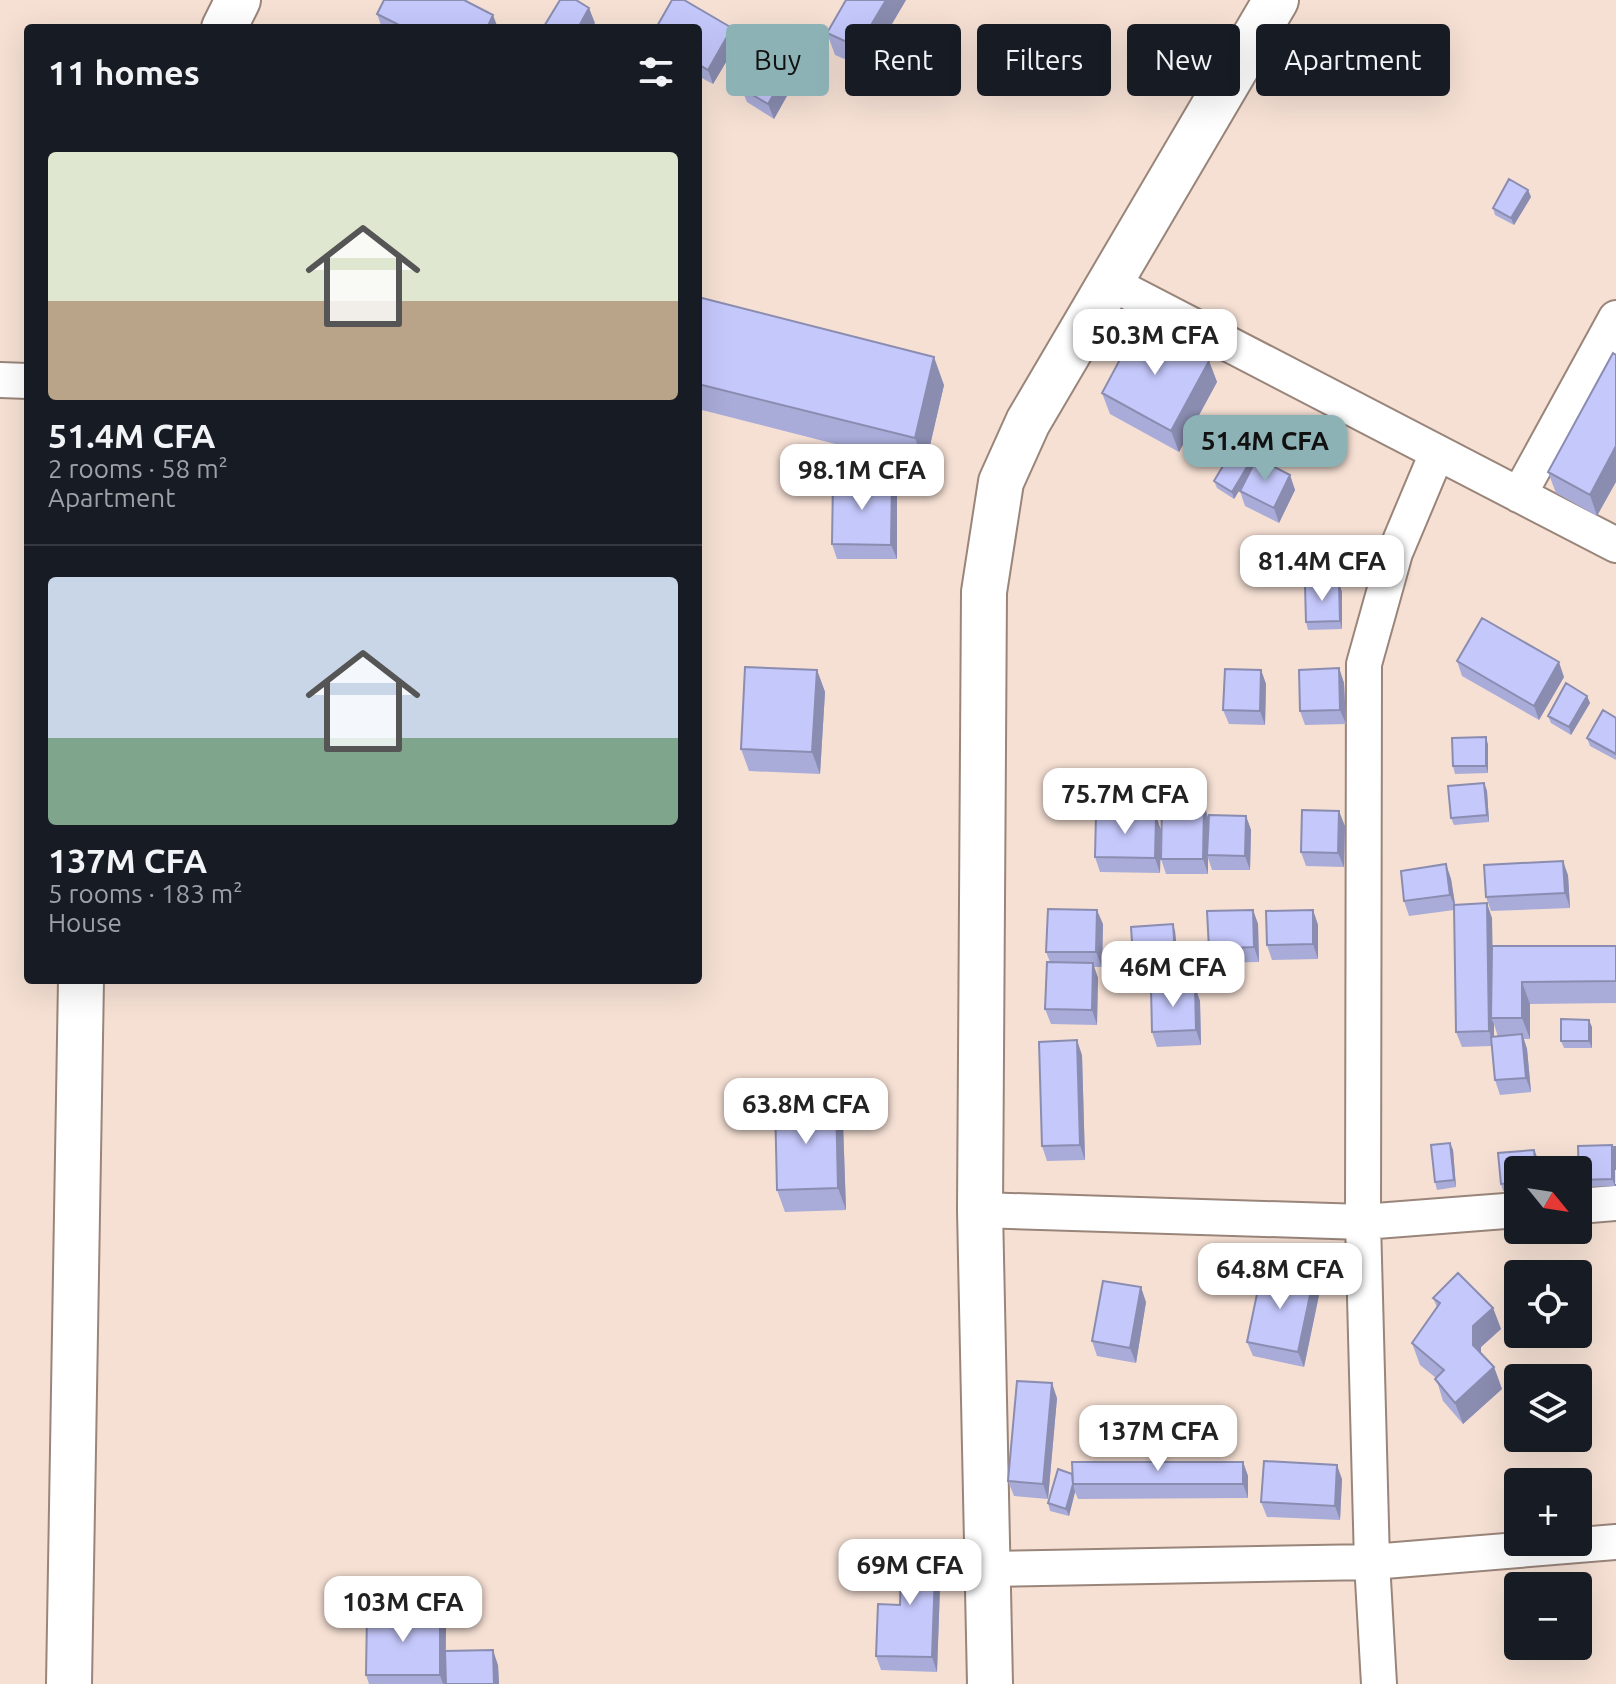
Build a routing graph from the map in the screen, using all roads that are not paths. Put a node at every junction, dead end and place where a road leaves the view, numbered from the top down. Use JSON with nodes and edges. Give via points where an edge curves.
{"nodes":[{"id":1,"x":238,"y":0,"type":"edge"},
{"id":2,"x":1276,"y":0,"type":"edge"},
{"id":3,"x":226,"y":24,"type":"edge"},
{"id":4,"x":1111,"y":283,"type":"junction"},
{"id":5,"x":1616,"y":318,"type":"edge"},
{"id":6,"x":0,"y":380,"type":"edge"},
{"id":7,"x":24,"y":381,"type":"edge"},
{"id":8,"x":1437,"y":453,"type":"junction"},
{"id":9,"x":1519,"y":495,"type":"junction"},
{"id":10,"x":1616,"y":545,"type":"edge"},
{"id":11,"x":81,"y":984,"type":"edge"},
{"id":12,"x":1616,"y":1203,"type":"edge"},
{"id":13,"x":1592,"y":1205,"type":"edge"},
{"id":14,"x":980,"y":1210,"type":"junction"},
{"id":15,"x":1504,"y":1211,"type":"edge"},
{"id":16,"x":1363,"y":1222,"type":"junction"},
{"id":17,"x":1616,"y":1542,"type":"edge"},
{"id":18,"x":1372,"y":1562,"type":"junction"},
{"id":19,"x":986,"y":1569,"type":"junction"},
{"id":20,"x":69,"y":1684,"type":"edge"},
{"id":21,"x":990,"y":1684,"type":"edge"},
{"id":22,"x":1379,"y":1684,"type":"edge"}],
"edges":[{"from":1,"to":3,"type":"street"},
{"from":2,"to":4,"type":"street"},
{"from":4,"to":8,"type":"street"},
{"from":4,"to":14,"type":"street","via":[[1028,422],[1001,482],[990,539],[984,592]]},
{"from":5,"to":9,"type":"street"},
{"from":6,"to":7,"type":"street"},
{"from":8,"to":9,"type":"street"},
{"from":8,"to":16,"type":"street","via":[[1395,553],[1364,664]]},
{"from":9,"to":10,"type":"street"},
{"from":11,"to":20,"type":"street"},
{"from":12,"to":13,"type":"street"},
{"from":14,"to":16,"type":"street"},
{"from":14,"to":19,"type":"street"},
{"from":15,"to":16,"type":"street"},
{"from":16,"to":18,"type":"street"},
{"from":17,"to":18,"type":"street"},
{"from":18,"to":19,"type":"street"},
{"from":18,"to":22,"type":"street"},
{"from":19,"to":21,"type":"street"}]}
